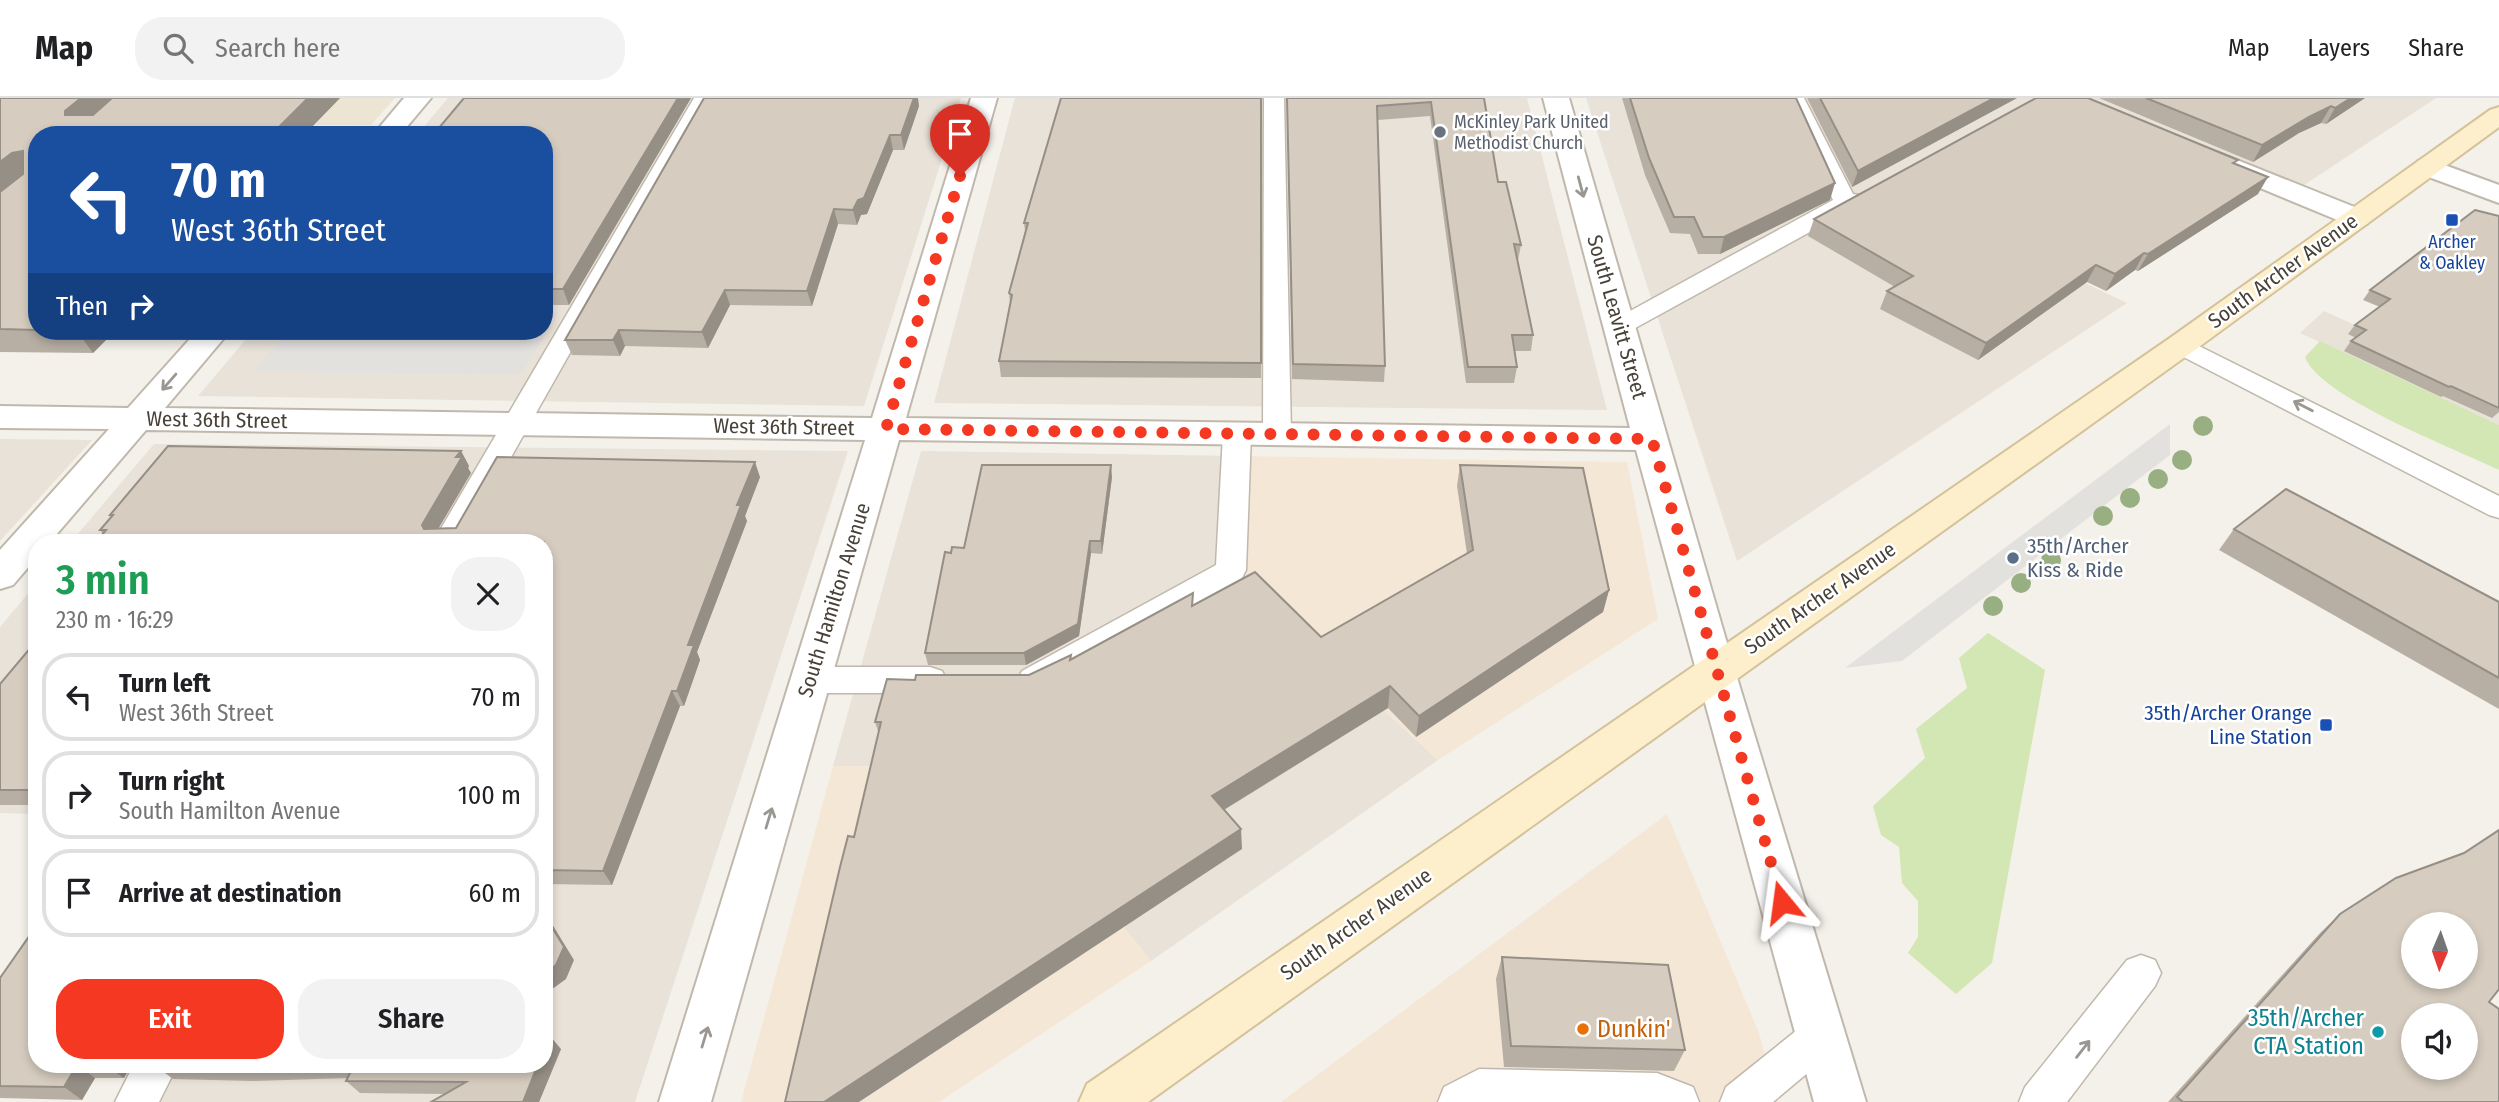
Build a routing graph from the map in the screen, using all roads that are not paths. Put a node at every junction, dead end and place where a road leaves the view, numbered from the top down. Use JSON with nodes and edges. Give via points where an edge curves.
{"nodes":[{"id":1,"x":418,"y":98,"type":"edge"},
{"id":2,"x":704,"y":98,"type":"edge"},
{"id":3,"x":984,"y":98,"type":"edge"},
{"id":4,"x":1274,"y":98,"type":"edge"},
{"id":5,"x":1556,"y":98,"type":"edge"},
{"id":6,"x":1794,"y":98,"type":"edge"},
{"id":7,"x":2499,"y":115,"type":"edge"},
{"id":8,"x":394,"y":126,"type":"edge"},
{"id":9,"x":2194,"y":150,"type":"edge"},
{"id":10,"x":2428,"y":167,"type":"junction"},
{"id":11,"x":1868,"y":191,"type":"edge"},
{"id":12,"x":2499,"y":195,"type":"edge"},
{"id":13,"x":1846,"y":203,"type":"junction"},
{"id":14,"x":2357,"y":218,"type":"junction"},
{"id":15,"x":1619,"y":327,"type":"junction"},
{"id":16,"x":206,"y":340,"type":"edge"},
{"id":17,"x":2181,"y":345,"type":"junction"},
{"id":18,"x":0,"y":417,"type":"edge"},
{"id":19,"x":137,"y":419,"type":"junction"},
{"id":20,"x":514,"y":424,"type":"junction"},
{"id":21,"x":886,"y":429,"type":"junction"},
{"id":22,"x":1237,"y":434,"type":"junction"},
{"id":23,"x":1277,"y":434,"type":"junction"},
{"id":24,"x":1652,"y":439,"type":"junction"},
{"id":25,"x":2499,"y":508,"type":"edge"},
{"id":26,"x":36,"y":534,"type":"edge"},
{"id":27,"x":452,"y":534,"type":"edge"},
{"id":28,"x":28,"y":543,"type":"edge"},
{"id":29,"x":0,"y":575,"type":"edge"},
{"id":30,"x":1715,"y":671,"type":"junction"},
{"id":31,"x":810,"y":680,"type":"junction"},
{"id":32,"x":966,"y":681,"type":"edge"},
{"id":33,"x":1005,"y":681,"type":"edge"},
{"id":34,"x":2141,"y":973,"type":"dead end"},
{"id":35,"x":1821,"y":1036,"type":"junction"},
{"id":36,"x":152,"y":1073,"type":"edge"},
{"id":37,"x":136,"y":1102,"type":"edge"},
{"id":38,"x":685,"y":1102,"type":"edge"},
{"id":39,"x":1105,"y":1102,"type":"edge"},
{"id":40,"x":1460,"y":1102,"type":"edge"},
{"id":41,"x":1678,"y":1102,"type":"edge"},
{"id":42,"x":1741,"y":1102,"type":"edge"},
{"id":43,"x":1840,"y":1102,"type":"edge"},
{"id":44,"x":2040,"y":1102,"type":"edge"}],
"edges":[{"from":1,"to":8,"type":"street"},
{"from":2,"to":20,"type":"lane"},
{"from":3,"to":21,"type":"street","name":"South Hamilton Avenue"},
{"from":4,"to":23,"type":"lane"},
{"from":5,"to":15,"type":"street","name":"South Leavitt Street","one_way":true},
{"from":6,"to":13,"type":"lane"},
{"from":7,"to":10,"type":"main road","name":"South Archer Avenue"},
{"from":9,"to":14,"type":"street"},
{"from":10,"to":12,"type":"street"},
{"from":10,"to":14,"type":"main road","name":"South Archer Avenue"},
{"from":11,"to":13,"type":"lane"},
{"from":13,"to":15,"type":"lane"},
{"from":14,"to":17,"type":"main road","name":"South Archer Avenue"},
{"from":15,"to":24,"type":"street","name":"South Leavitt Street"},
{"from":16,"to":19,"type":"street","one_way":true},
{"from":25,"to":17,"type":"lane","one_way":true},
{"from":17,"to":30,"type":"main road","name":"South Archer Avenue"},
{"from":18,"to":19,"type":"street","name":"West 36th Street"},
{"from":19,"to":20,"type":"street","name":"West 36th Street"},
{"from":19,"to":26,"type":"street"},
{"from":20,"to":21,"type":"street","name":"West 36th Street"},
{"from":20,"to":27,"type":"lane"},
{"from":21,"to":22,"type":"street","name":"West 36th Street"},
{"from":21,"to":31,"type":"street","name":"South Hamilton Avenue"},
{"from":22,"to":23,"type":"street","name":"West 36th Street"},
{"from":22,"to":33,"type":"lane","via":[[1231,570],[1031,681]]},
{"from":23,"to":24,"type":"street","name":"West 36th Street"},
{"from":24,"to":30,"type":"street","name":"South Leavitt Street"},
{"from":28,"to":29,"type":"street"},
{"from":30,"to":35,"type":"street","name":"South Leavitt Street"},
{"from":30,"to":39,"type":"main road","name":"South Archer Avenue"},
{"from":31,"to":32,"type":"lane"},
{"from":38,"to":31,"type":"street","name":"South Hamilton Avenue","one_way":true},
{"from":44,"to":34,"type":"lane","one_way":true},
{"from":35,"to":42,"type":"lane"},
{"from":35,"to":43,"type":"street","name":"South Leavitt Street"},
{"from":36,"to":37,"type":"lane"},
{"from":40,"to":41,"type":"lane","via":[[1479,1088],[1657,1093]]}]}
